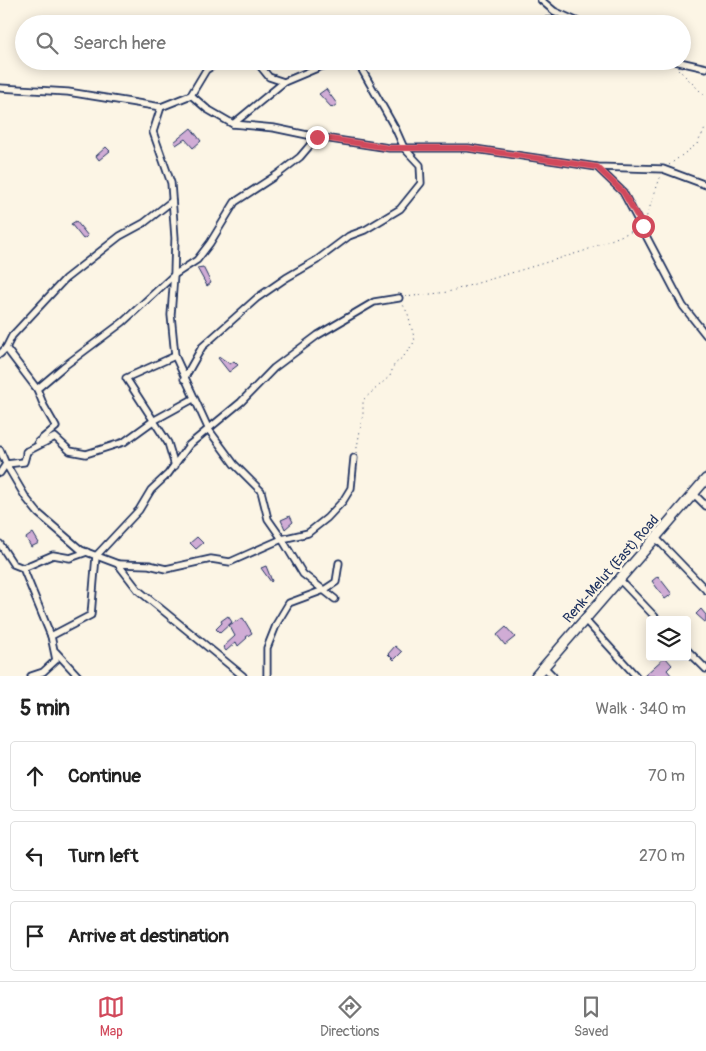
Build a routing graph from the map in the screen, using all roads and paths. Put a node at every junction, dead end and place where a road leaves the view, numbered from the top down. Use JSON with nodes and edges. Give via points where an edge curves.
{"nodes":[{"id":1,"x":541,"y":0,"type":"edge"},
{"id":2,"x":562,"y":15,"type":"edge"},
{"id":3,"x":691,"y":66,"type":"edge"},
{"id":4,"x":706,"y":68,"type":"edge"},
{"id":5,"x":206,"y":70,"type":"edge"},
{"id":6,"x":263,"y":70,"type":"edge"},
{"id":7,"x":312,"y":70,"type":"edge"},
{"id":8,"x":360,"y":70,"type":"edge"},
{"id":9,"x":681,"y":70,"type":"edge"},
{"id":10,"x":284,"y":82,"type":"junction"},
{"id":11,"x":0,"y":88,"type":"edge"},
{"id":12,"x":191,"y":95,"type":"junction"},
{"id":13,"x":706,"y":96,"type":"edge"},
{"id":14,"x":161,"y":108,"type":"junction"},
{"id":15,"x":233,"y":124,"type":"junction"},
{"id":16,"x":706,"y":127,"type":"edge"},
{"id":17,"x":317,"y":137,"type":"junction"},
{"id":18,"x":404,"y":148,"type":"junction"},
{"id":19,"x":597,"y":167,"type":"junction"},
{"id":20,"x":664,"y":169,"type":"junction"},
{"id":21,"x":706,"y":185,"type":"edge"},
{"id":22,"x":172,"y":201,"type":"junction"},
{"id":23,"x":643,"y":226,"type":"junction"},
{"id":24,"x":174,"y":275,"type":"junction"},
{"id":25,"x":399,"y":298,"type":"junction"},
{"id":26,"x":706,"y":335,"type":"edge"},
{"id":27,"x":6,"y":348,"type":"junction"},
{"id":28,"x":0,"y":354,"type":"edge"},
{"id":29,"x":175,"y":356,"type":"junction"},
{"id":30,"x":184,"y":379,"type":"junction"},
{"id":31,"x":37,"y":389,"type":"junction"},
{"id":32,"x":193,"y":399,"type":"junction"},
{"id":33,"x":154,"y":421,"type":"junction"},
{"id":34,"x":209,"y":430,"type":"junction"},
{"id":35,"x":0,"y":450,"type":"edge"},
{"id":36,"x":26,"y":452,"type":"junction"},
{"id":37,"x":354,"y":458,"type":"joint"},
{"id":38,"x":6,"y":464,"type":"junction"},
{"id":39,"x":175,"y":466,"type":"junction"},
{"id":40,"x":0,"y":473,"type":"edge"},
{"id":41,"x":706,"y":479,"type":"edge"},
{"id":42,"x":694,"y":494,"type":"junction"},
{"id":43,"x":706,"y":506,"type":"edge"},
{"id":44,"x":282,"y":538,"type":"junction"},
{"id":45,"x":656,"y":538,"type":"junction"},
{"id":46,"x":0,"y":544,"type":"edge"},
{"id":47,"x":87,"y":552,"type":"junction"},
{"id":48,"x":96,"y":556,"type":"junction"},
{"id":49,"x":339,"y":563,"type":"dead end"},
{"id":50,"x":118,"y":564,"type":"junction"},
{"id":51,"x":23,"y":568,"type":"junction"},
{"id":52,"x":620,"y":580,"type":"junction"},
{"id":53,"x":324,"y":590,"type":"junction"},
{"id":54,"x":706,"y":590,"type":"edge"},
{"id":55,"x":335,"y":598,"type":"dead end"},
{"id":56,"x":654,"y":616,"type":"edge"},
{"id":57,"x":585,"y":620,"type":"junction"},
{"id":58,"x":51,"y":636,"type":"junction"},
{"id":59,"x":55,"y":651,"type":"junction"},
{"id":60,"x":691,"y":654,"type":"edge"},
{"id":61,"x":544,"y":667,"type":"junction"},
{"id":62,"x":706,"y":669,"type":"edge"},
{"id":63,"x":31,"y":676,"type":"edge"},
{"id":64,"x":78,"y":676,"type":"edge"},
{"id":65,"x":243,"y":676,"type":"edge"},
{"id":66,"x":268,"y":676,"type":"edge"},
{"id":67,"x":536,"y":676,"type":"edge"},
{"id":68,"x":553,"y":676,"type":"edge"},
{"id":69,"x":636,"y":676,"type":"edge"}],
"edges":[{"from":1,"to":2,"type":"street"},
{"from":3,"to":4,"type":"street"},
{"from":5,"to":12,"type":"street"},
{"from":6,"to":10,"type":"street","via":[[269,77]]},
{"from":7,"to":10,"type":"street"},
{"from":8,"to":18,"type":"street"},
{"from":9,"to":13,"type":"path"},
{"from":10,"to":15,"type":"street"},
{"from":11,"to":14,"type":"street","via":[[68,92]]},
{"from":12,"to":14,"type":"street"},
{"from":12,"to":15,"type":"street","via":[[206,109]]},
{"from":14,"to":22,"type":"street","via":[[153,132],[171,183]]},
{"from":15,"to":17,"type":"street"},
{"from":16,"to":20,"type":"path","via":[[697,144]]},
{"from":17,"to":18,"type":"street"},
{"from":17,"to":24,"type":"street","via":[[300,157],[235,202],[197,260]]},
{"from":18,"to":19,"type":"street","via":[[468,148]]},
{"from":18,"to":30,"type":"street","via":[[420,165],[421,183],[400,209],[349,236],[258,298],[202,347]]},
{"from":19,"to":20,"type":"street"},
{"from":19,"to":23,"type":"street","via":[[623,192]]},
{"from":20,"to":21,"type":"street"},
{"from":20,"to":23,"type":"path"},
{"from":22,"to":24,"type":"street"},
{"from":22,"to":27,"type":"street","via":[[65,279],[12,336]]},
{"from":23,"to":25,"type":"path","via":[[584,251],[448,292]]},
{"from":23,"to":26,"type":"street","via":[[683,306]]},
{"from":24,"to":29,"type":"street","via":[[171,315]]},
{"from":24,"to":31,"type":"street","via":[[124,322]]},
{"from":25,"to":34,"type":"street","via":[[374,302],[318,335],[274,368]]},
{"from":25,"to":37,"type":"path","via":[[408,314],[415,341],[394,365],[390,376],[363,400]]},
{"from":27,"to":28,"type":"street"},
{"from":27,"to":31,"type":"street"},
{"from":29,"to":30,"type":"street"},
{"from":29,"to":33,"type":"street","via":[[126,378]]},
{"from":30,"to":32,"type":"street"},
{"from":31,"to":36,"type":"street","via":[[56,427]]},
{"from":32,"to":33,"type":"street"},
{"from":32,"to":34,"type":"street"},
{"from":33,"to":36,"type":"street","via":[[124,442],[86,454],[70,451],[55,437]]},
{"from":33,"to":39,"type":"street","via":[[168,443]]},
{"from":34,"to":39,"type":"street","via":[[189,445]]},
{"from":34,"to":44,"type":"street","via":[[234,464],[261,491],[268,518]]},
{"from":35,"to":38,"type":"street"},
{"from":36,"to":38,"type":"street","via":[[24,462]]},
{"from":37,"to":44,"type":"street","via":[[351,488],[343,501],[308,533]]},
{"from":38,"to":40,"type":"street"},
{"from":38,"to":47,"type":"street","via":[[38,513]]},
{"from":39,"to":48,"type":"street"},
{"from":41,"to":42,"type":"main road","name":"Renk-Melut (East) Road"},
{"from":42,"to":43,"type":"street"},
{"from":42,"to":45,"type":"main road","name":"Renk-Melut (East) Road"},
{"from":44,"to":50,"type":"street","via":[[230,562],[211,559],[166,569]]},
{"from":44,"to":53,"type":"street","via":[[303,574]]},
{"from":45,"to":52,"type":"main road","name":"Renk-Melut (East) Road"},
{"from":45,"to":54,"type":"street"},
{"from":46,"to":51,"type":"street","via":[[13,564]]},
{"from":47,"to":48,"type":"street"},
{"from":47,"to":51,"type":"street","via":[[70,558],[53,555]]},
{"from":48,"to":50,"type":"street"},
{"from":48,"to":58,"type":"street","via":[[91,615]]},
{"from":49,"to":53,"type":"street","via":[[336,582]]},
{"from":50,"to":65,"type":"street","via":[[138,590]]},
{"from":51,"to":58,"type":"street"},
{"from":52,"to":56,"type":"street"},
{"from":52,"to":57,"type":"main road","name":"Renk-Melut (East) Road"},
{"from":53,"to":55,"type":"street"},
{"from":53,"to":66,"type":"street","via":[[289,603],[267,648]]},
{"from":57,"to":61,"type":"main road","name":"Renk-Melut (East) Road"},
{"from":57,"to":69,"type":"street"},
{"from":58,"to":59,"type":"street"},
{"from":59,"to":63,"type":"street","via":[[56,660],[43,672]]},
{"from":59,"to":64,"type":"street"},
{"from":60,"to":62,"type":"street"},
{"from":61,"to":67,"type":"main road","name":"Renk-Melut (East) Road"},
{"from":61,"to":68,"type":"street"}]}
